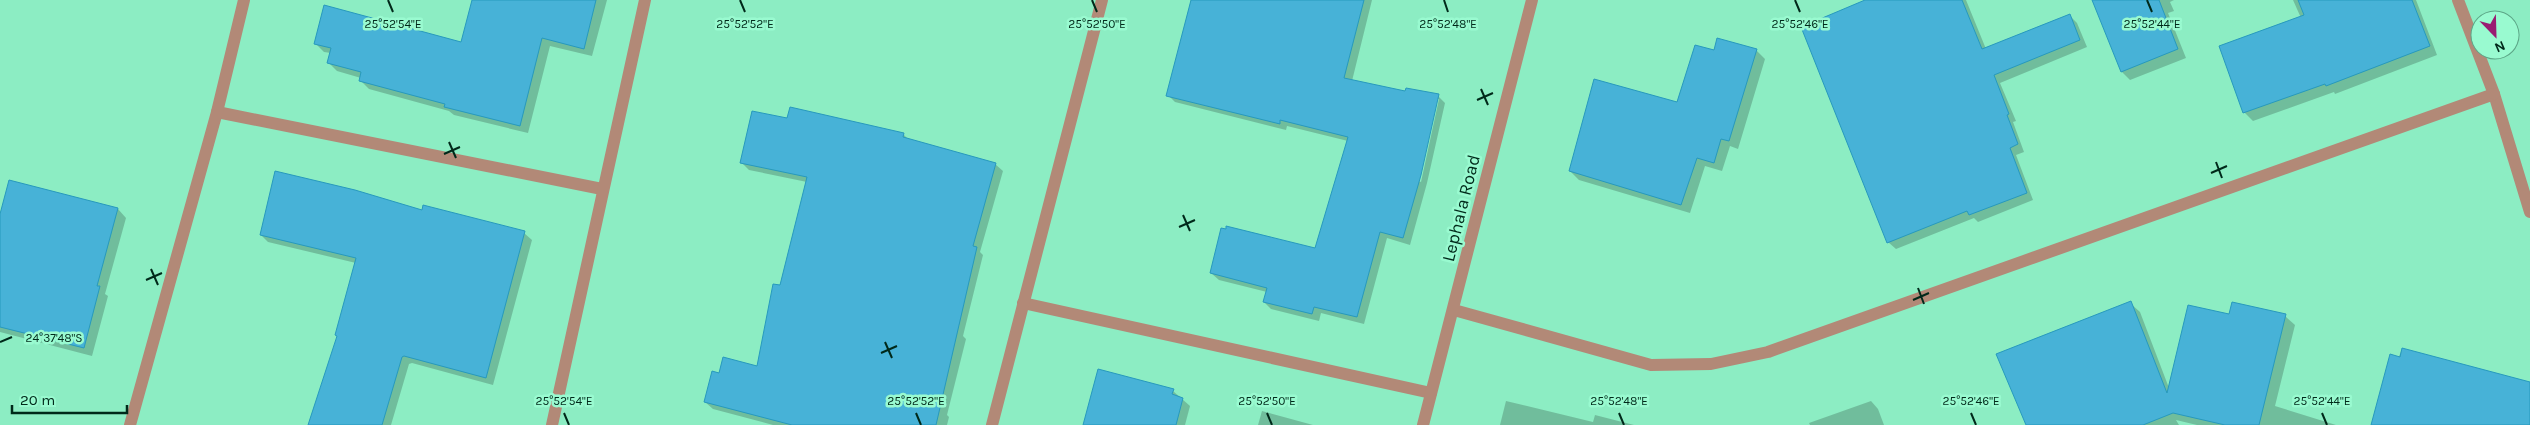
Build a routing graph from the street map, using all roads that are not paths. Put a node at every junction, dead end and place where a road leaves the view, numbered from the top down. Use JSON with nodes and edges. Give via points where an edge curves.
{"nodes":[{"id":1,"x":244,"y":0,"type":"edge"},
{"id":2,"x":645,"y":0,"type":"edge"},
{"id":3,"x":1102,"y":0,"type":"edge"},
{"id":4,"x":1532,"y":0,"type":"edge"},
{"id":5,"x":2458,"y":0,"type":"edge"},
{"id":6,"x":2494,"y":94,"type":"junction"},
{"id":7,"x":217,"y":112,"type":"junction"},
{"id":8,"x":602,"y":189,"type":"junction"},
{"id":9,"x":2530,"y":212,"type":"edge"},
{"id":10,"x":1023,"y":303,"type":"junction"},
{"id":11,"x":1454,"y":310,"type":"junction"},
{"id":12,"x":1431,"y":393,"type":"junction"},
{"id":13,"x":130,"y":425,"type":"edge"},
{"id":14,"x":552,"y":425,"type":"edge"},
{"id":15,"x":992,"y":425,"type":"edge"},
{"id":16,"x":1423,"y":425,"type":"edge"}],
"edges":[{"from":1,"to":7,"type":"street"},
{"from":2,"to":8,"type":"street"},
{"from":3,"to":10,"type":"street"},
{"from":4,"to":11,"type":"street","name":"Lephala Road"},
{"from":5,"to":6,"type":"street"},
{"from":6,"to":9,"type":"street"},
{"from":6,"to":11,"type":"street","via":[[1768,352],[1711,364],[1651,365]]},
{"from":7,"to":8,"type":"street"},
{"from":7,"to":13,"type":"street"},
{"from":8,"to":14,"type":"street"},
{"from":10,"to":12,"type":"street"},
{"from":10,"to":15,"type":"street"},
{"from":11,"to":12,"type":"street","name":"Lephala Road"},
{"from":12,"to":16,"type":"street","name":"Lephala Road"}]}
